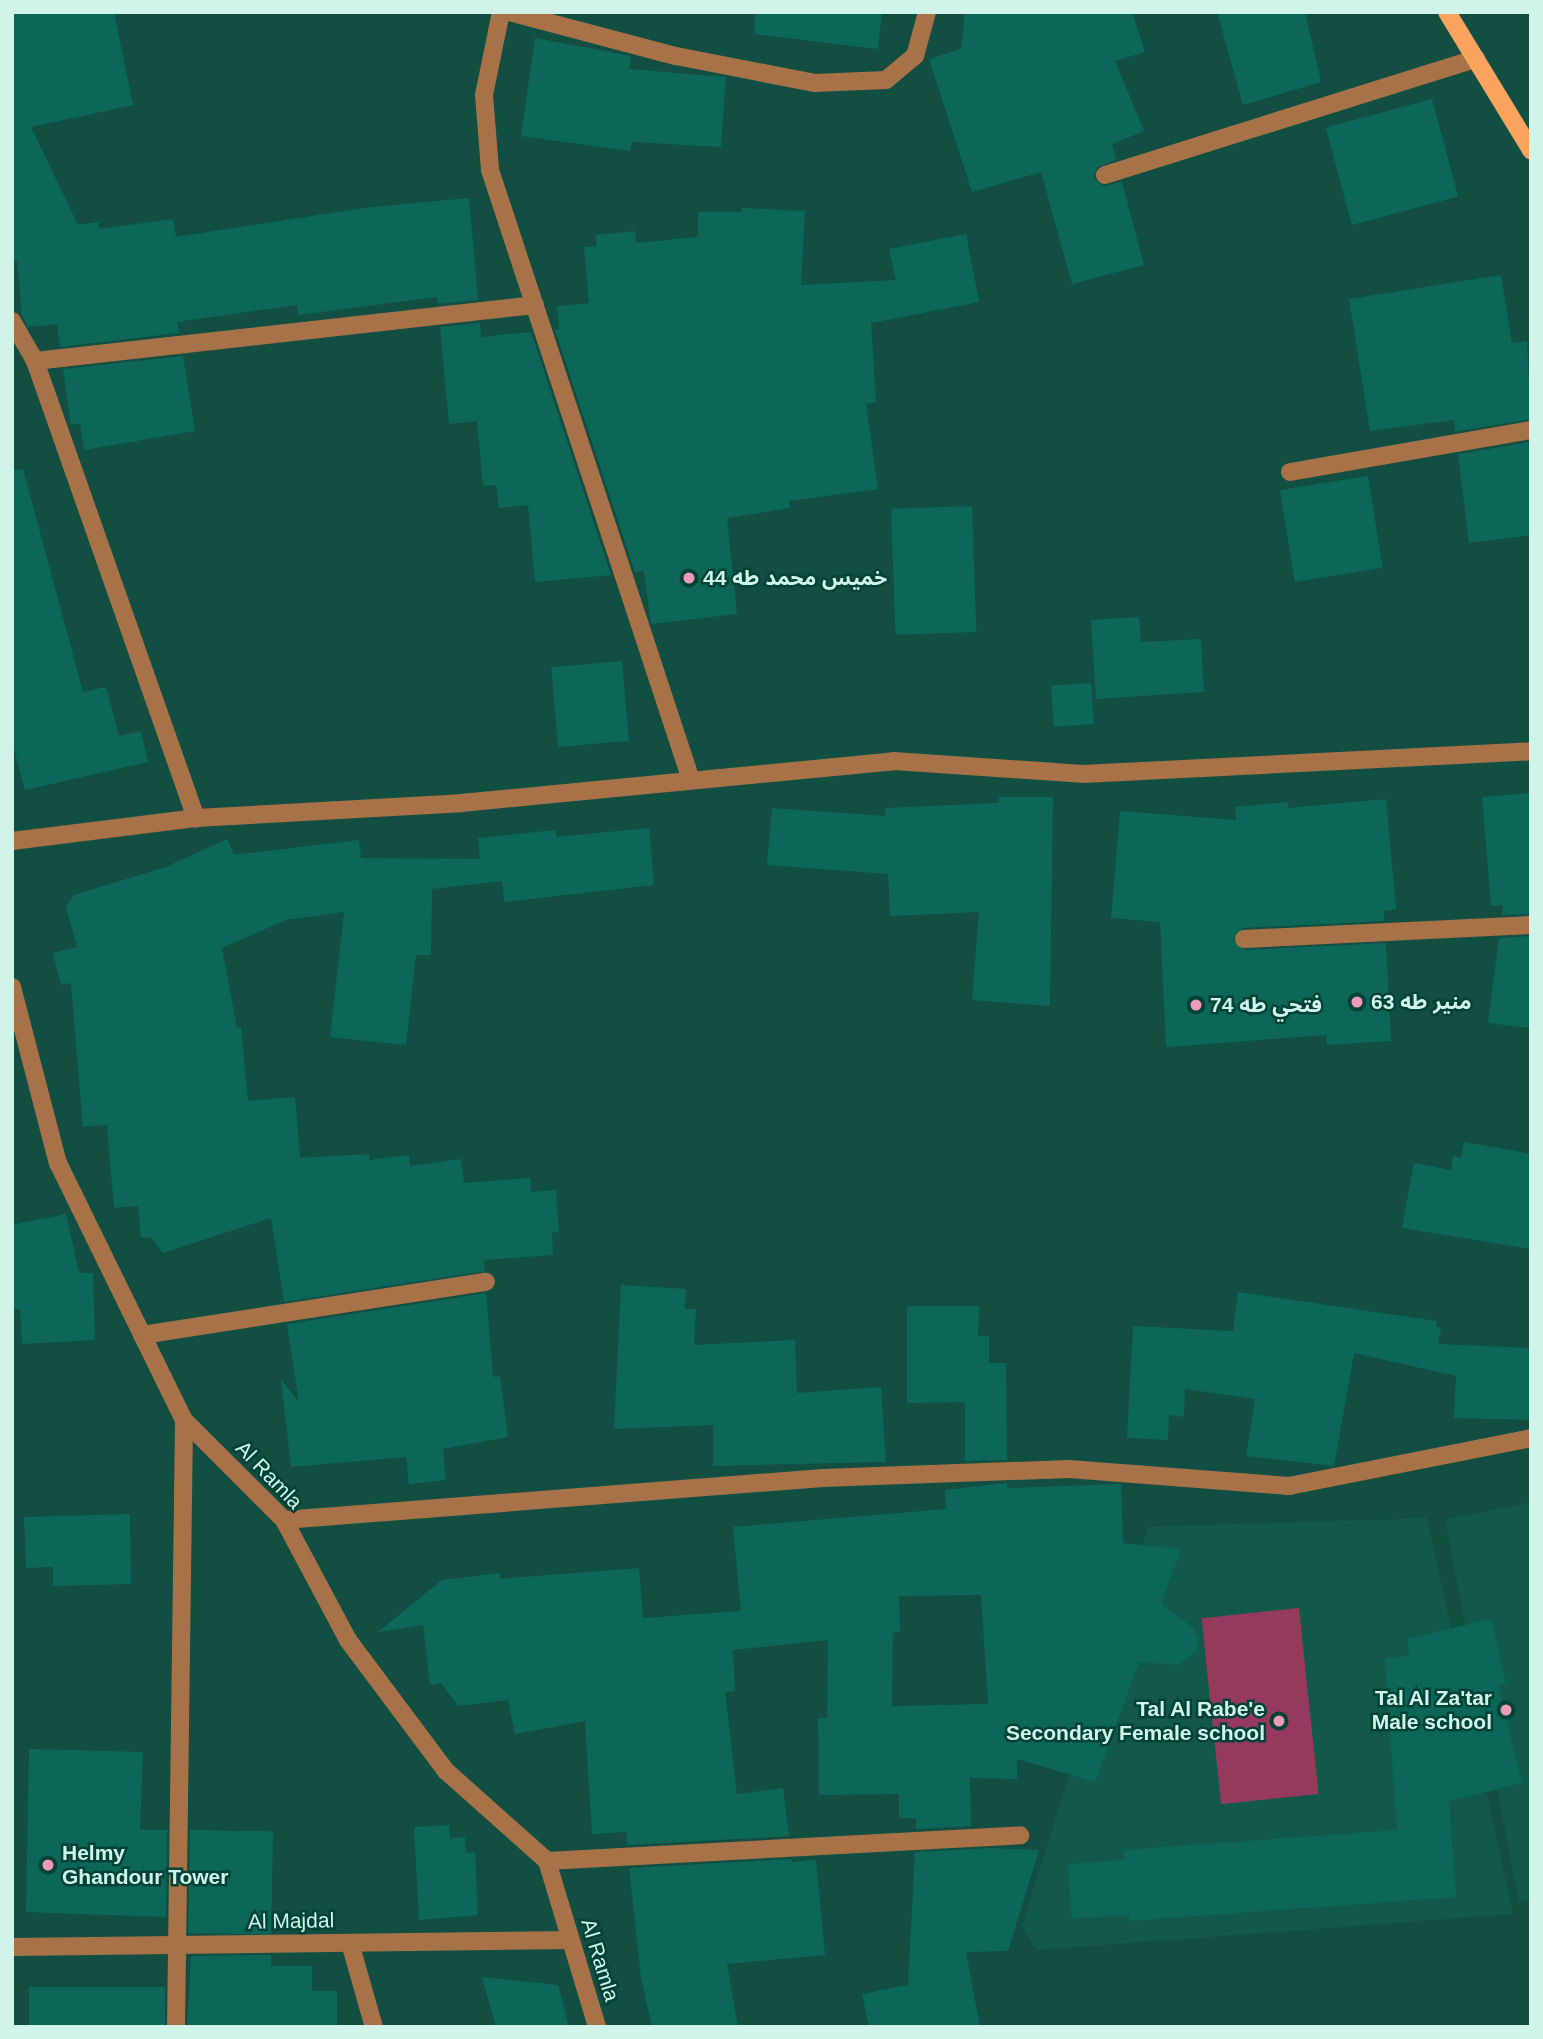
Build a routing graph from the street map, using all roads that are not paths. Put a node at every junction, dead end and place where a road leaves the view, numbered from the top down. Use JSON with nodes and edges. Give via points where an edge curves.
{"nodes":[{"id":1,"x":500,"y":12,"type":"edge"},
{"id":2,"x":509,"y":12,"type":"edge"},
{"id":3,"x":927,"y":12,"type":"edge"},
{"id":4,"x":1447,"y":12,"type":"edge"},
{"id":5,"x":1476,"y":59,"type":"junction"},
{"id":6,"x":1531,"y":150,"type":"edge"},
{"id":7,"x":1105,"y":175,"type":"dead end"},
{"id":8,"x":535,"y":305,"type":"junction"},
{"id":9,"x":12,"y":321,"type":"edge"},
{"id":10,"x":35,"y":361,"type":"junction"},
{"id":11,"x":1531,"y":430,"type":"edge"},
{"id":12,"x":1290,"y":472,"type":"dead end"},
{"id":13,"x":1531,"y":751,"type":"edge"},
{"id":14,"x":691,"y":780,"type":"junction"},
{"id":15,"x":197,"y":818,"type":"junction"},
{"id":16,"x":12,"y":841,"type":"edge"},
{"id":17,"x":1531,"y":925,"type":"edge"},
{"id":18,"x":1244,"y":939,"type":"dead end"},
{"id":19,"x":13,"y":998,"type":"edge"},
{"id":20,"x":486,"y":1282,"type":"dead end"},
{"id":21,"x":142,"y":1335,"type":"junction"},
{"id":22,"x":184,"y":1420,"type":"junction"},
{"id":23,"x":1531,"y":1438,"type":"edge"},
{"id":24,"x":284,"y":1520,"type":"junction"},
{"id":25,"x":1020,"y":1835,"type":"dead end"},
{"id":26,"x":547,"y":1861,"type":"junction"},
{"id":27,"x":570,"y":1940,"type":"junction"},
{"id":28,"x":350,"y":1943,"type":"junction"},
{"id":29,"x":177,"y":1945,"type":"junction"},
{"id":30,"x":12,"y":1947,"type":"edge"},
{"id":31,"x":176,"y":2027,"type":"edge"},
{"id":32,"x":374,"y":2027,"type":"edge"},
{"id":33,"x":597,"y":2027,"type":"edge"}],
"edges":[{"from":1,"to":8,"type":"street","via":[[484,95],[490,170]]},
{"from":2,"to":3,"type":"street","via":[[676,56],[815,83],[886,79],[915,56]]},
{"from":4,"to":5,"type":"main road"},
{"from":5,"to":6,"type":"main road"},
{"from":5,"to":7,"type":"street"},
{"from":8,"to":10,"type":"street"},
{"from":8,"to":14,"type":"street"},
{"from":9,"to":10,"type":"street"},
{"from":10,"to":15,"type":"street"},
{"from":11,"to":12,"type":"street"},
{"from":13,"to":14,"type":"street","via":[[1083,774],[894,761]]},
{"from":14,"to":15,"type":"street","via":[[461,803]]},
{"from":15,"to":16,"type":"street"},
{"from":17,"to":18,"type":"street"},
{"from":19,"to":21,"type":"street","name":"Al Ramla","via":[[58,1163]]},
{"from":20,"to":21,"type":"street"},
{"from":21,"to":22,"type":"street","name":"Al Ramla"},
{"from":22,"to":24,"type":"street","name":"Al Ramla"},
{"from":22,"to":29,"type":"street"},
{"from":23,"to":24,"type":"street","via":[[1289,1486],[1069,1469],[823,1478]]},
{"from":24,"to":26,"type":"street","name":"Al Ramla","via":[[348,1640],[446,1771]]},
{"from":25,"to":26,"type":"street"},
{"from":26,"to":27,"type":"street","name":"Al Ramla"},
{"from":27,"to":28,"type":"street","name":"Al Majdal"},
{"from":27,"to":33,"type":"street","name":"Al Ramla"},
{"from":28,"to":29,"type":"street","name":"Al Majdal"},
{"from":28,"to":32,"type":"street"},
{"from":29,"to":30,"type":"street","name":"Al Majdal"},
{"from":29,"to":31,"type":"street"}]}
